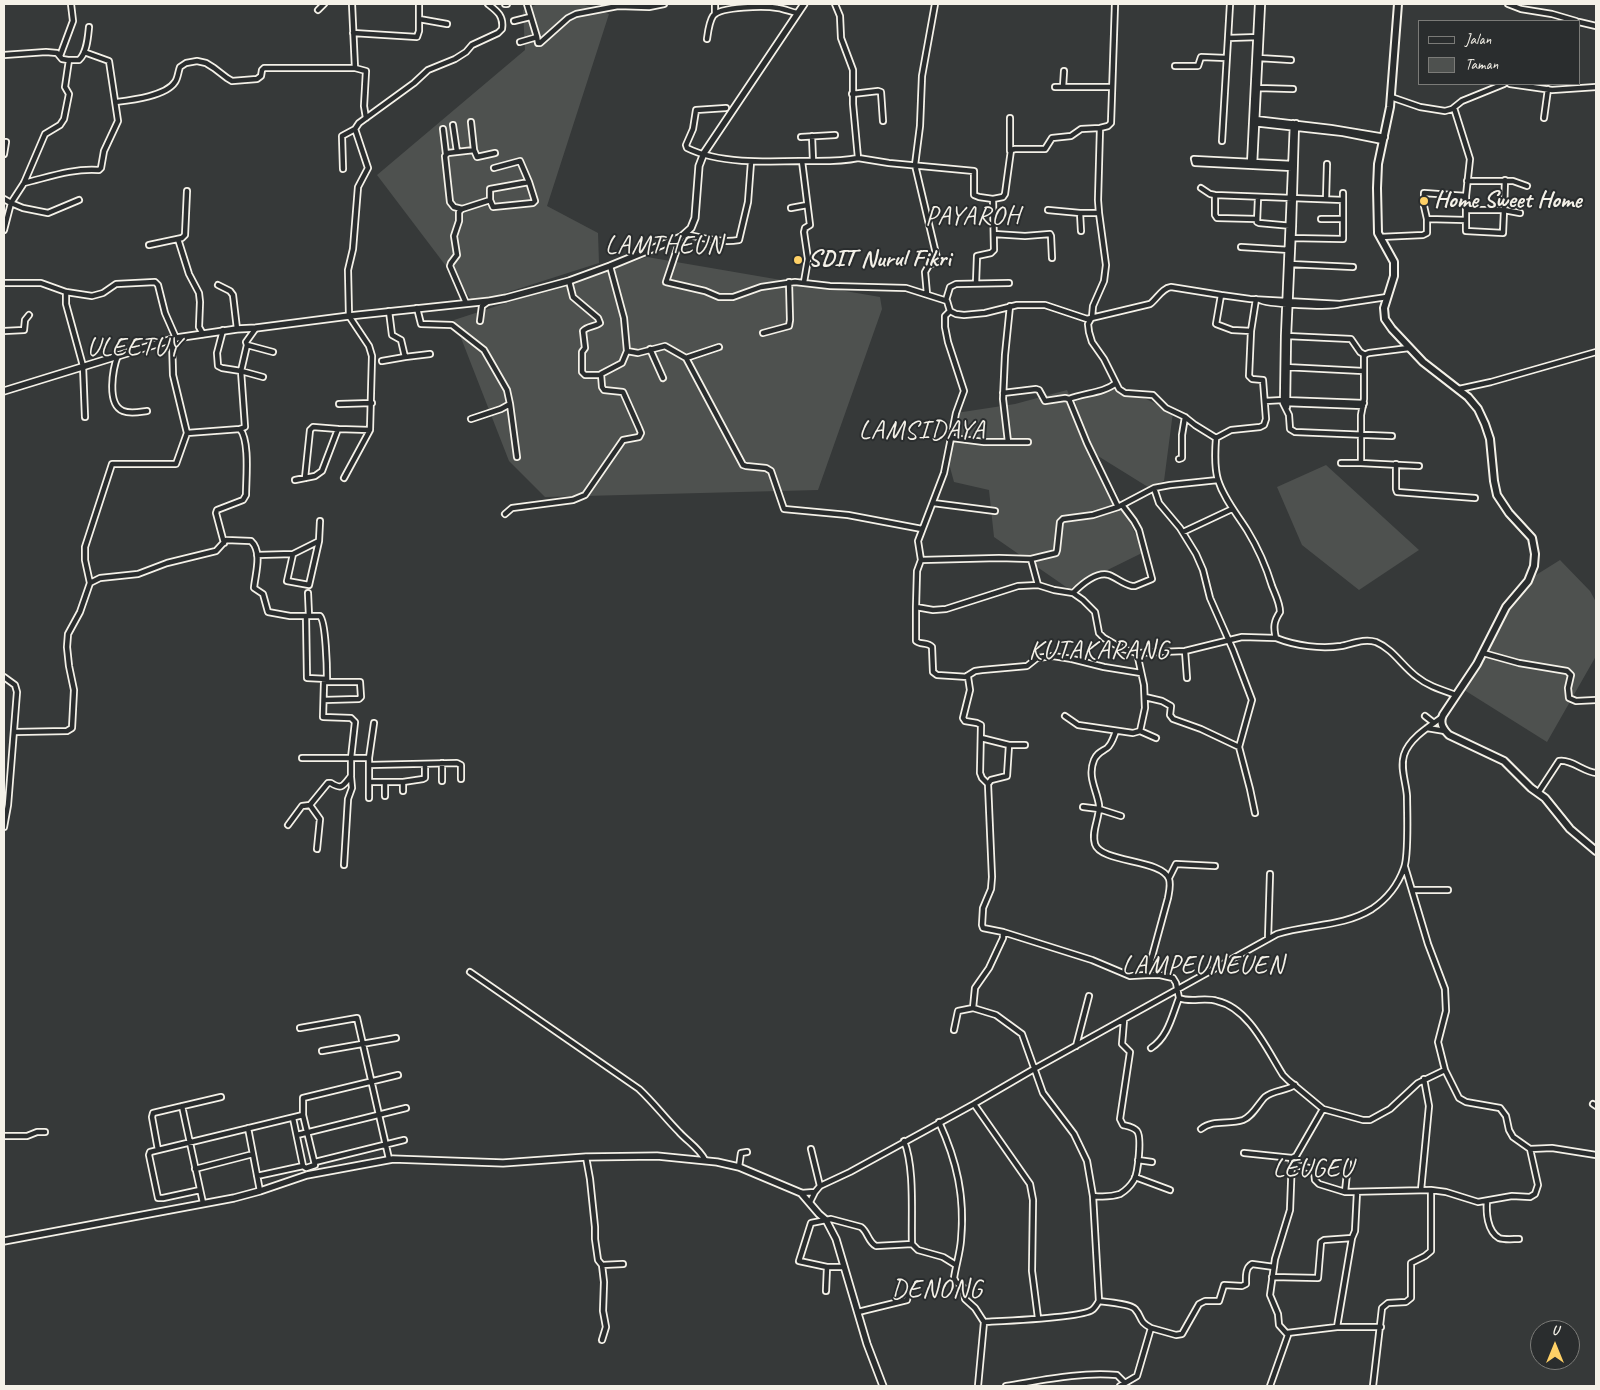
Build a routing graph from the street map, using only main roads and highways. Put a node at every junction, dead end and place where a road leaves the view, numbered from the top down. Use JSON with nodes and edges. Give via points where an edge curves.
{"nodes":[{"id":1,"x":1398,"y":4,"type":"edge"},
{"id":2,"x":1596,"y":851,"type":"edge"}],
"edges":[{"from":1,"to":2,"type":"main road","via":[[1391,97],[1378,164],[1377,188],[1378,233],[1394,262],[1394,276],[1384,308],[1386,318],[1392,330],[1423,362],[1459,389],[1478,409],[1490,439],[1497,495],[1532,538],[1535,554],[1528,581],[1506,607],[1483,652],[1441,718],[1442,726],[1457,739],[1504,761]]}]}
